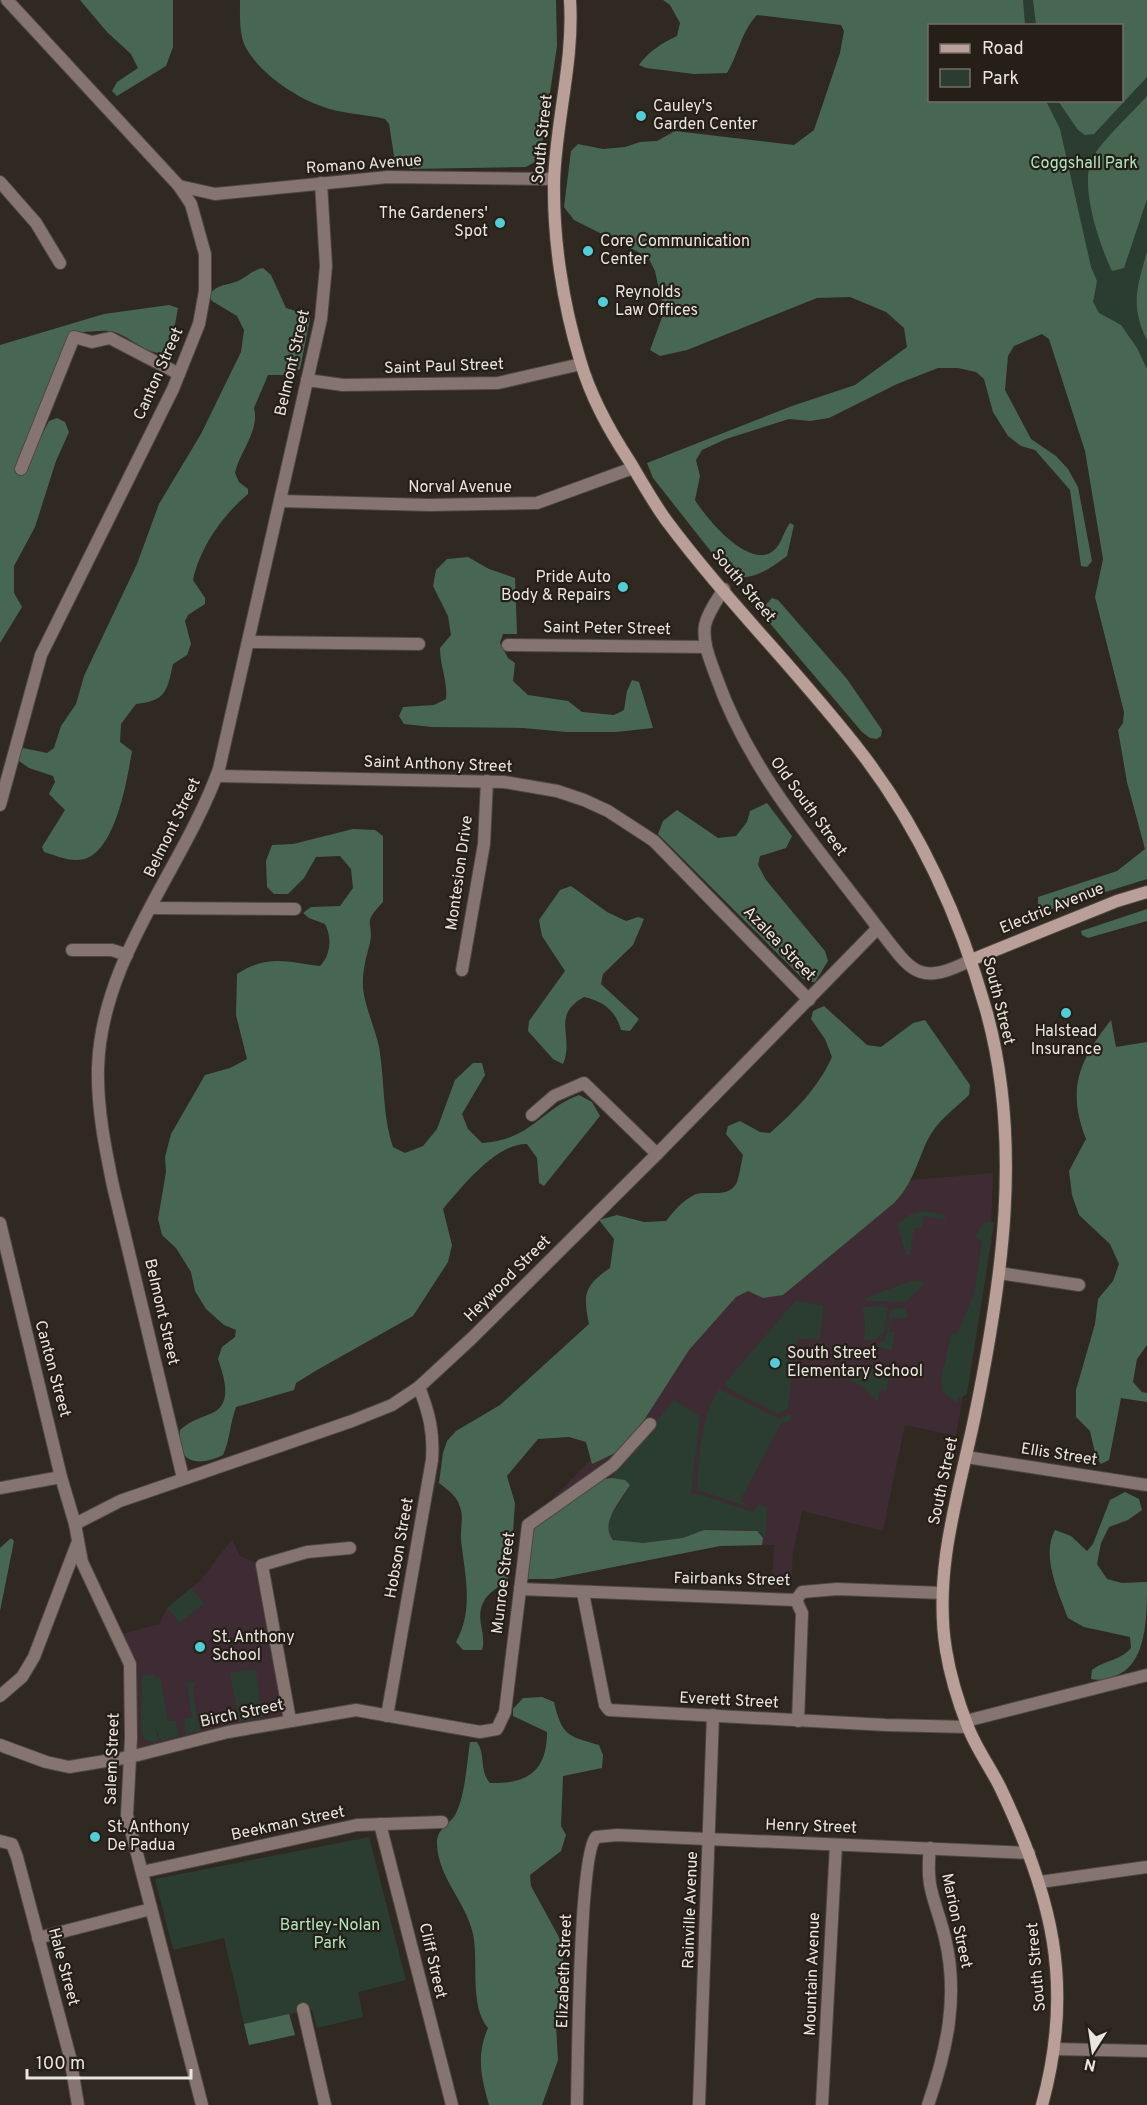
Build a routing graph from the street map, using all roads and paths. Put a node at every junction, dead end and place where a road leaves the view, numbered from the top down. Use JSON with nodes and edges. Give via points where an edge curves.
{"nodes":[{"id":1,"x":7,"y":0,"type":"edge"},
{"id":2,"x":570,"y":0,"type":"edge"},
{"id":3,"x":554,"y":179,"type":"junction"},
{"id":4,"x":0,"y":183,"type":"edge"},
{"id":5,"x":321,"y":183,"type":"junction"},
{"id":6,"x":178,"y":186,"type":"junction"},
{"id":7,"x":60,"y":263,"type":"dead end"},
{"id":8,"x":581,"y":364,"type":"junction"},
{"id":9,"x":179,"y":374,"type":"junction"},
{"id":10,"x":307,"y":380,"type":"junction"},
{"id":11,"x":633,"y":468,"type":"junction"},
{"id":12,"x":21,"y":469,"type":"dead end"},
{"id":13,"x":280,"y":501,"type":"junction"},
{"id":14,"x":724,"y":589,"type":"junction"},
{"id":15,"x":248,"y":642,"type":"junction"},
{"id":16,"x":419,"y":644,"type":"dead end"},
{"id":17,"x":508,"y":645,"type":"dead end"},
{"id":18,"x":706,"y":647,"type":"junction"},
{"id":19,"x":217,"y":776,"type":"junction"},
{"id":20,"x":487,"y":781,"type":"junction"},
{"id":21,"x":0,"y":804,"type":"edge"},
{"id":22,"x":1147,"y":892,"type":"edge"},
{"id":23,"x":151,"y":908,"type":"junction"},
{"id":24,"x":295,"y":909,"type":"dead end"},
{"id":25,"x":724,"y":912,"type":"joint"},
{"id":26,"x":878,"y":928,"type":"junction"},
{"id":27,"x":72,"y":950,"type":"dead end"},
{"id":28,"x":128,"y":955,"type":"junction"},
{"id":29,"x":971,"y":960,"type":"junction"},
{"id":30,"x":462,"y":970,"type":"dead end"},
{"id":31,"x":809,"y":1000,"type":"junction"},
{"id":32,"x":532,"y":1115,"type":"dead end"},
{"id":33,"x":657,"y":1154,"type":"junction"},
{"id":34,"x":0,"y":1222,"type":"edge"},
{"id":35,"x":999,"y":1273,"type":"junction"},
{"id":36,"x":1079,"y":1285,"type":"dead end"},
{"id":37,"x":419,"y":1387,"type":"junction"},
{"id":38,"x":650,"y":1424,"type":"dead end"},
{"id":39,"x":966,"y":1456,"type":"junction"},
{"id":40,"x":61,"y":1477,"type":"junction"},
{"id":41,"x":183,"y":1478,"type":"junction"},
{"id":42,"x":1147,"y":1485,"type":"edge"},
{"id":43,"x":0,"y":1488,"type":"edge"},
{"id":44,"x":75,"y":1524,"type":"junction"},
{"id":45,"x":78,"y":1543,"type":"junction"},
{"id":46,"x":350,"y":1548,"type":"dead end"},
{"id":47,"x":520,"y":1589,"type":"junction"},
{"id":48,"x":583,"y":1593,"type":"junction"},
{"id":49,"x":942,"y":1593,"type":"junction"},
{"id":50,"x":796,"y":1600,"type":"junction"},
{"id":51,"x":1147,"y":1675,"type":"edge"},
{"id":52,"x":0,"y":1696,"type":"edge"},
{"id":53,"x":713,"y":1715,"type":"junction"},
{"id":54,"x":387,"y":1716,"type":"junction"},
{"id":55,"x":290,"y":1720,"type":"junction"},
{"id":56,"x":798,"y":1721,"type":"junction"},
{"id":57,"x":967,"y":1724,"type":"junction"},
{"id":58,"x":495,"y":1730,"type":"joint"},
{"id":59,"x":0,"y":1745,"type":"edge"},
{"id":60,"x":130,"y":1757,"type":"junction"},
{"id":61,"x":442,"y":1822,"type":"dead end"},
{"id":62,"x":380,"y":1824,"type":"junction"},
{"id":63,"x":593,"y":1839,"type":"joint"},
{"id":64,"x":710,"y":1840,"type":"junction"},
{"id":65,"x":4,"y":1842,"type":"edge"},
{"id":66,"x":836,"y":1845,"type":"junction"},
{"id":67,"x":930,"y":1848,"type":"junction"},
{"id":68,"x":1029,"y":1853,"type":"junction"},
{"id":69,"x":1147,"y":1867,"type":"edge"},
{"id":70,"x":142,"y":1872,"type":"junction"},
{"id":71,"x":1040,"y":1882,"type":"junction"},
{"id":72,"x":151,"y":1909,"type":"junction"},
{"id":73,"x":38,"y":1938,"type":"junction"},
{"id":74,"x":303,"y":2009,"type":"dead end"},
{"id":75,"x":1054,"y":2049,"type":"junction"},
{"id":76,"x":1147,"y":2051,"type":"edge"},
{"id":77,"x":78,"y":2105,"type":"edge"},
{"id":78,"x":202,"y":2105,"type":"edge"},
{"id":79,"x":325,"y":2105,"type":"edge"},
{"id":80,"x":452,"y":2105,"type":"edge"},
{"id":81,"x":577,"y":2105,"type":"edge"},
{"id":82,"x":699,"y":2105,"type":"edge"},
{"id":83,"x":822,"y":2105,"type":"edge"},
{"id":84,"x":928,"y":2105,"type":"edge"},
{"id":85,"x":1042,"y":2105,"type":"edge"}],
"edges":[{"from":1,"to":6,"type":"street","name":"Canton Street"},
{"from":2,"to":3,"type":"main road","name":"South Street","via":[[570,50]]},
{"from":3,"to":5,"type":"street","name":"Romano Avenue","via":[[388,177]]},
{"from":3,"to":8,"type":"main road","name":"South Street","via":[[557,241]]},
{"from":4,"to":7,"type":"street","via":[[36,224]]},
{"from":5,"to":6,"type":"street","name":"Romano Avenue","via":[[215,194]]},
{"from":5,"to":10,"type":"street","name":"Belmont Street","via":[[324,300]]},
{"from":6,"to":9,"type":"street","name":"Canton Street","via":[[191,204],[200,231],[205,273],[203,309]]},
{"from":8,"to":10,"type":"street","name":"Saint Paul Street","via":[[498,383],[343,385]]},
{"from":8,"to":11,"type":"main road","name":"South Street","via":[[608,428]]},
{"from":9,"to":12,"type":"street","via":[[110,338],[92,342],[74,337]]},
{"from":9,"to":21,"type":"street","name":"Canton Street","via":[[41,655]]},
{"from":10,"to":13,"type":"street","name":"Belmont Street"},
{"from":11,"to":13,"type":"street","name":"Norval Avenue","via":[[537,504]]},
{"from":11,"to":14,"type":"main road","name":"South Street","via":[[665,519]]},
{"from":13,"to":15,"type":"street","name":"Belmont Street"},
{"from":14,"to":18,"type":"street","name":"Old South Street","via":[[705,625]]},
{"from":14,"to":29,"type":"main road","name":"South Street","via":[[889,791],[940,882]]},
{"from":15,"to":16,"type":"street"},
{"from":15,"to":19,"type":"street","name":"Belmont Street"},
{"from":17,"to":18,"type":"street","name":"Saint Peter Street"},
{"from":18,"to":26,"type":"street","name":"Old South Street","via":[[723,696],[753,759]]},
{"from":19,"to":20,"type":"street","name":"Saint Anthony Street"},
{"from":19,"to":23,"type":"street","name":"Belmont Street"},
{"from":20,"to":25,"type":"street","name":"Saint Anthony Street","via":[[557,791],[608,811],[654,841]]},
{"from":20,"to":30,"type":"street","name":"Montesion Drive","via":[[484,844]]},
{"from":22,"to":29,"type":"main road","name":"Electric Avenue"},
{"from":23,"to":24,"type":"street"},
{"from":23,"to":28,"type":"street","name":"Belmont Street"},
{"from":25,"to":31,"type":"street","name":"Azalea Street"},
{"from":26,"to":29,"type":"street","name":"Old South Street","via":[[903,960],[920,973],[938,974]]},
{"from":26,"to":31,"type":"street","name":"Heywood Street"},
{"from":27,"to":28,"type":"street","via":[[112,950]]},
{"from":28,"to":41,"type":"street","name":"Belmont Street","via":[[111,992],[102,1032],[98,1067],[100,1111],[112,1186]]},
{"from":29,"to":35,"type":"main road","name":"South Street","via":[[988,1018],[1006,1140],[1007,1192]]},
{"from":31,"to":33,"type":"street","name":"Heywood Street"},
{"from":32,"to":33,"type":"street","via":[[554,1096],[584,1083]]},
{"from":33,"to":37,"type":"street","name":"Heywood Street"},
{"from":34,"to":40,"type":"street","name":"Canton Street"},
{"from":35,"to":36,"type":"street"},
{"from":35,"to":39,"type":"main road","name":"South Street"},
{"from":37,"to":41,"type":"street","name":"Heywood Street","via":[[352,1421]]},
{"from":37,"to":54,"type":"street","name":"Hobson Street","via":[[434,1438],[432,1460]]},
{"from":38,"to":47,"type":"street","name":"Munroe Street","via":[[613,1465],[530,1522]]},
{"from":39,"to":42,"type":"street","name":"Ellis Street"},
{"from":39,"to":49,"type":"main road","name":"South Street","via":[[946,1547]]},
{"from":40,"to":43,"type":"street"},
{"from":40,"to":44,"type":"street","name":"Canton Street"},
{"from":41,"to":44,"type":"street","name":"Heywood Street","via":[[120,1501]]},
{"from":44,"to":45,"type":"street","name":"Salem Street"},
{"from":45,"to":52,"type":"street","via":[[34,1657],[22,1677]]},
{"from":45,"to":60,"type":"street","name":"Salem Street","via":[[82,1562],[129,1664]]},
{"from":46,"to":55,"type":"street","via":[[318,1550],[262,1565]]},
{"from":47,"to":48,"type":"street","name":"Fairbanks Street"},
{"from":47,"to":58,"type":"street","name":"Munroe Street","via":[[505,1712]]},
{"from":48,"to":50,"type":"street","name":"Fairbanks Street"},
{"from":48,"to":53,"type":"street","name":"Everett Street","via":[[606,1708],[627,1713]]},
{"from":49,"to":50,"type":"street","name":"Fairbanks Street","via":[[837,1589],[802,1592]]},
{"from":49,"to":57,"type":"main road","name":"South Street","via":[[947,1656]]},
{"from":50,"to":56,"type":"street","via":[[802,1613]]},
{"from":51,"to":57,"type":"street","name":"Everett Street"},
{"from":53,"to":56,"type":"street","name":"Everett Street"},
{"from":53,"to":64,"type":"street","name":"Rainville Avenue"},
{"from":54,"to":55,"type":"street","name":"Birch Street","via":[[356,1710]]},
{"from":54,"to":58,"type":"street","name":"Birch Street","via":[[474,1731]]},
{"from":55,"to":60,"type":"street","name":"Birch Street"},
{"from":56,"to":57,"type":"street","name":"Everett Street"},
{"from":57,"to":68,"type":"main road","name":"South Street","via":[[995,1775]]},
{"from":59,"to":60,"type":"street","name":"Birch Street","via":[[69,1767]]},
{"from":60,"to":70,"type":"street","name":"Salem Street","via":[[127,1815]]},
{"from":61,"to":62,"type":"street","name":"Beekman Street"},
{"from":62,"to":70,"type":"street","name":"Beekman Street","via":[[357,1825]]},
{"from":62,"to":80,"type":"street","name":"Cliff Street"},
{"from":63,"to":64,"type":"street","name":"Henry Street","via":[[608,1835]]},
{"from":63,"to":81,"type":"street","name":"Elizabeth Street","via":[[588,1854],[582,1950]]},
{"from":64,"to":66,"type":"street","name":"Henry Street"},
{"from":64,"to":82,"type":"street","name":"Rainville Avenue"},
{"from":65,"to":73,"type":"street","name":"Hale Street","via":[[12,1844],[18,1857]]},
{"from":66,"to":67,"type":"street","name":"Henry Street"},
{"from":66,"to":83,"type":"street","name":"Mountain Avenue"},
{"from":67,"to":68,"type":"street","name":"Henry Street"},
{"from":67,"to":84,"type":"street","name":"Marion Street","via":[[928,1887],[945,1938],[952,1991],[947,2040]]},
{"from":68,"to":71,"type":"main road","name":"South Street"},
{"from":69,"to":71,"type":"street"},
{"from":70,"to":72,"type":"street","name":"Salem Street"},
{"from":71,"to":75,"type":"main road","name":"South Street","via":[[1056,1954],[1058,2013]]},
{"from":72,"to":73,"type":"street"},
{"from":72,"to":78,"type":"street","name":"Salem Street"},
{"from":73,"to":77,"type":"street","name":"Hale Street","via":[[70,2057]]},
{"from":74,"to":79,"type":"street"},
{"from":75,"to":76,"type":"street"},
{"from":75,"to":85,"type":"main road","name":"South Street"}]}
